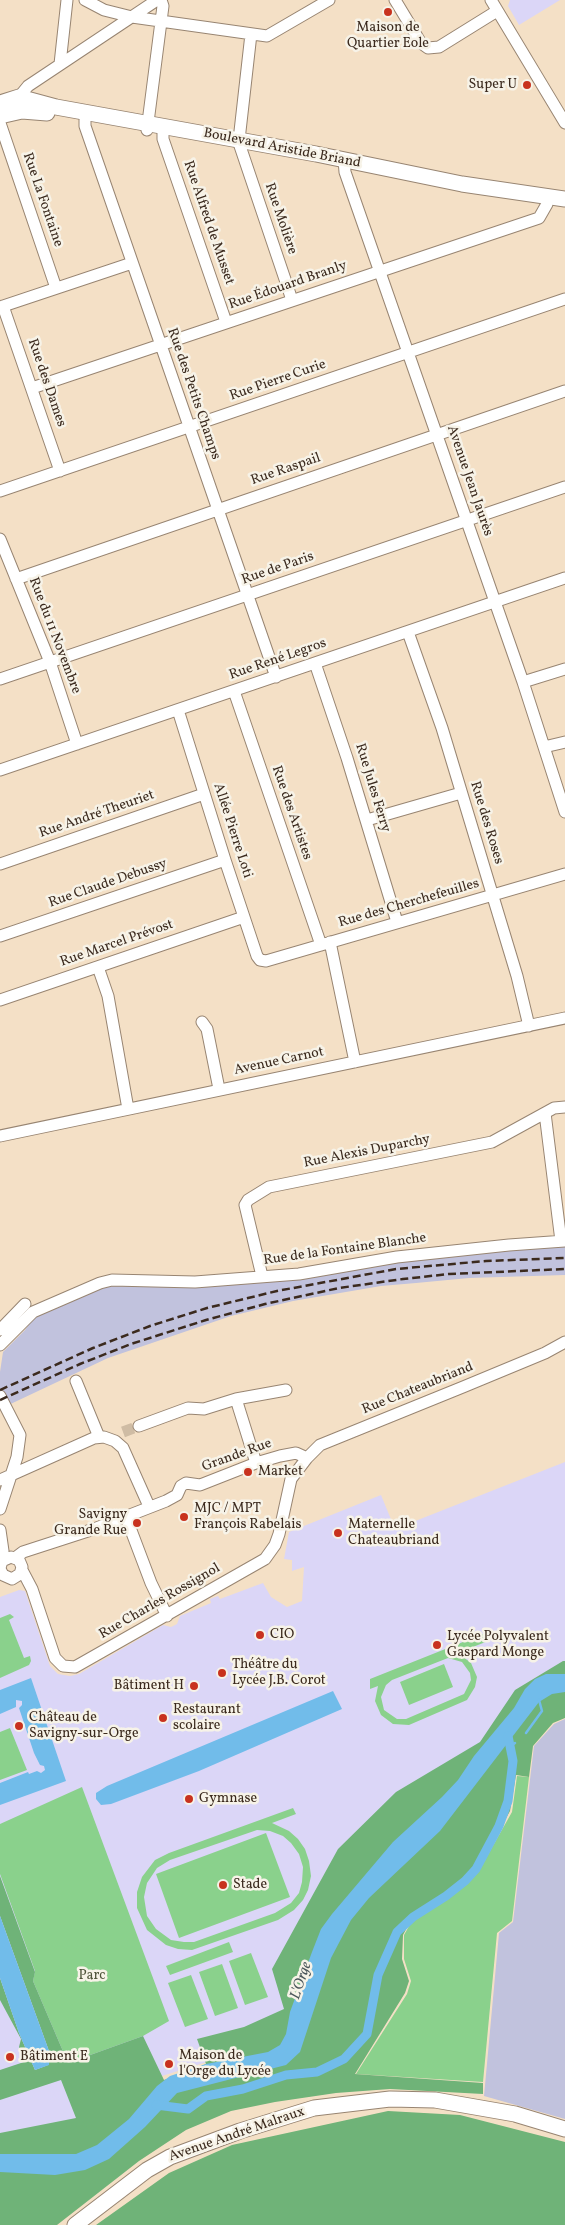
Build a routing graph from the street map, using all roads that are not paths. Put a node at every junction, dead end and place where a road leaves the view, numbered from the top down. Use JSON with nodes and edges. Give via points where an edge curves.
{"nodes":[{"id":1,"x":67,"y":0,"type":"edge"},
{"id":2,"x":85,"y":0,"type":"edge"},
{"id":3,"x":157,"y":0,"type":"edge"},
{"id":4,"x":161,"y":0,"type":"edge"},
{"id":5,"x":329,"y":0,"type":"edge"},
{"id":6,"x":395,"y":0,"type":"edge"},
{"id":7,"x":491,"y":0,"type":"edge"},
{"id":8,"x":497,"y":10,"type":"junction"},
{"id":9,"x":132,"y":17,"type":"junction"},
{"id":10,"x":161,"y":22,"type":"junction"},
{"id":11,"x":251,"y":34,"type":"junction"},
{"id":12,"x":60,"y":64,"type":"junction"},
{"id":13,"x":7,"y":103,"type":"edge"},
{"id":14,"x":121,"y":119,"type":"junction"},
{"id":15,"x":85,"y":120,"type":"junction"},
{"id":16,"x":0,"y":123,"type":"edge"},
{"id":17,"x":565,"y":123,"type":"edge"},
{"id":18,"x":147,"y":127,"type":"junction"},
{"id":19,"x":163,"y":133,"type":"junction"},
{"id":20,"x":240,"y":143,"type":"junction"},
{"id":21,"x":344,"y":163,"type":"junction"},
{"id":22,"x":565,"y":199,"type":"edge"},
{"id":23,"x":548,"y":201,"type":"junction"},
{"id":24,"x":565,"y":204,"type":"edge"},
{"id":25,"x":132,"y":262,"type":"junction"},
{"id":26,"x":379,"y":271,"type":"junction"},
{"id":27,"x":56,"y":288,"type":"junction"},
{"id":28,"x":565,"y":299,"type":"edge"},
{"id":29,"x":292,"y":300,"type":"junction"},
{"id":30,"x":2,"y":306,"type":"edge"},
{"id":31,"x":226,"y":322,"type":"junction"},
{"id":32,"x":161,"y":345,"type":"junction"},
{"id":33,"x":408,"y":352,"type":"junction"},
{"id":34,"x":32,"y":388,"type":"junction"},
{"id":35,"x":565,"y":391,"type":"edge"},
{"id":36,"x":189,"y":426,"type":"junction"},
{"id":37,"x":436,"y":435,"type":"junction"},
{"id":38,"x":60,"y":470,"type":"junction"},
{"id":39,"x":565,"y":487,"type":"edge"},
{"id":40,"x":0,"y":491,"type":"edge"},
{"id":41,"x":218,"y":510,"type":"junction"},
{"id":42,"x":467,"y":520,"type":"junction"},
{"id":43,"x":0,"y":540,"type":"edge"},
{"id":44,"x":565,"y":578,"type":"edge"},
{"id":45,"x":16,"y":579,"type":"junction"},
{"id":46,"x":247,"y":595,"type":"junction"},
{"id":47,"x":495,"y":602,"type":"junction"},
{"id":48,"x":408,"y":632,"type":"junction"},
{"id":49,"x":50,"y":662,"type":"junction"},
{"id":50,"x":315,"y":663,"type":"junction"},
{"id":51,"x":565,"y":669,"type":"edge"},
{"id":52,"x":276,"y":677,"type":"junction"},
{"id":53,"x":0,"y":679,"type":"edge"},
{"id":54,"x":523,"y":682,"type":"junction"},
{"id":55,"x":234,"y":691,"type":"junction"},
{"id":56,"x":178,"y":710,"type":"junction"},
{"id":57,"x":565,"y":742,"type":"edge"},
{"id":58,"x":77,"y":744,"type":"junction"},
{"id":59,"x":544,"y":747,"type":"junction"},
{"id":60,"x":0,"y":770,"type":"edge"},
{"id":61,"x":461,"y":793,"type":"junction"},
{"id":62,"x":204,"y":794,"type":"junction"},
{"id":63,"x":565,"y":812,"type":"edge"},
{"id":64,"x":367,"y":820,"type":"junction"},
{"id":65,"x":225,"y":860,"type":"junction"},
{"id":66,"x":0,"y":864,"type":"edge"},
{"id":67,"x":565,"y":874,"type":"edge"},
{"id":68,"x":493,"y":895,"type":"junction"},
{"id":69,"x":244,"y":917,"type":"junction"},
{"id":70,"x":397,"y":922,"type":"junction"},
{"id":71,"x":0,"y":936,"type":"edge"},
{"id":72,"x":325,"y":943,"type":"junction"},
{"id":73,"x":260,"y":960,"type":"joint"},
{"id":74,"x":98,"y":967,"type":"junction"},
{"id":75,"x":0,"y":1000,"type":"edge"},
{"id":76,"x":565,"y":1018,"type":"edge"},
{"id":77,"x":202,"y":1022,"type":"dead end"},
{"id":78,"x":529,"y":1026,"type":"junction"},
{"id":79,"x":355,"y":1062,"type":"junction"},
{"id":80,"x":219,"y":1089,"type":"junction"},
{"id":81,"x":565,"y":1107,"type":"edge"},
{"id":82,"x":128,"y":1109,"type":"junction"},
{"id":83,"x":545,"y":1114,"type":"junction"},
{"id":84,"x":0,"y":1136,"type":"edge"},
{"id":85,"x":563,"y":1241,"type":"edge"},
{"id":86,"x":262,"y":1276,"type":"junction"},
{"id":87,"x":25,"y":1304,"type":"dead end"},
{"id":88,"x":0,"y":1330,"type":"edge"},
{"id":89,"x":565,"y":1342,"type":"edge"},
{"id":90,"x":0,"y":1345,"type":"edge"},
{"id":91,"x":565,"y":1349,"type":"edge"},
{"id":92,"x":544,"y":1353,"type":"junction"},
{"id":93,"x":76,"y":1381,"type":"dead end"},
{"id":94,"x":286,"y":1390,"type":"dead end"},
{"id":95,"x":0,"y":1396,"type":"edge"},
{"id":96,"x":236,"y":1399,"type":"junction"},
{"id":97,"x":138,"y":1426,"type":"tunnel mouth"},
{"id":98,"x":123,"y":1432,"type":"tunnel mouth"},
{"id":99,"x":99,"y":1437,"type":"junction"},
{"id":100,"x":115,"y":1441,"type":"junction"},
{"id":101,"x":307,"y":1458,"type":"junction"},
{"id":102,"x":256,"y":1463,"type":"junction"},
{"id":103,"x":6,"y":1478,"type":"edge"},
{"id":104,"x":148,"y":1504,"type":"dead end"},
{"id":105,"x":0,"y":1509,"type":"edge"},
{"id":106,"x":126,"y":1517,"type":"junction"},
{"id":107,"x":0,"y":1531,"type":"edge"},
{"id":108,"x":15,"y":1558,"type":"junction"},
{"id":109,"x":22,"y":1570,"type":"junction"},
{"id":110,"x":2,"y":1571,"type":"edge"},
{"id":111,"x":167,"y":1616,"type":"junction"},
{"id":112,"x":565,"y":2129,"type":"edge"},
{"id":113,"x":75,"y":2225,"type":"edge"}],
"edges":[{"from":1,"to":12,"type":"street"},
{"from":2,"to":9,"type":"street","via":[[104,10]]},
{"from":3,"to":9,"type":"street"},
{"from":4,"to":10,"type":"street"},
{"from":5,"to":11,"type":"street","via":[[270,35]]},
{"from":6,"to":8,"type":"street","via":[[421,43],[428,48],[439,47]]},
{"from":7,"to":8,"type":"street"},
{"from":8,"to":17,"type":"street"},
{"from":9,"to":10,"type":"street"},
{"from":9,"to":12,"type":"street"},
{"from":10,"to":11,"type":"street"},
{"from":10,"to":18,"type":"street"},
{"from":11,"to":20,"type":"street"},
{"from":12,"to":13,"type":"street"},
{"from":13,"to":14,"type":"main road","name":"Boulevard Aristide Briand","via":[[56,107]]},
{"from":13,"to":15,"type":"main road","name":"Boulevard Aristide Briand"},
{"from":14,"to":15,"type":"main road","via":[[88,116]]},
{"from":14,"to":18,"type":"main road","name":"Boulevard Aristide Briand"},
{"from":15,"to":18,"type":"main road","name":"Boulevard Aristide Briand"},
{"from":15,"to":25,"type":"street","name":"Rue des Petits Champs"},
{"from":16,"to":27,"type":"street","name":"Rue La Fontaine"},
{"from":18,"to":19,"type":"main road","name":"Boulevard Aristide Briand"},
{"from":18,"to":20,"type":"main road","name":"Boulevard Aristide Briand"},
{"from":19,"to":20,"type":"main road","name":"Boulevard Aristide Briand"},
{"from":19,"to":31,"type":"street","name":"Rue Alfred de Musset"},
{"from":20,"to":21,"type":"main road","name":"Boulevard Aristide Briand"},
{"from":20,"to":29,"type":"street","name":"Rue Molière"},
{"from":21,"to":23,"type":"main road","name":"Boulevard Aristide Briand","via":[[436,186]]},
{"from":21,"to":26,"type":"street","name":"Avenue Jean Jaurès"},
{"from":22,"to":23,"type":"main road","name":"Boulevard Aristide Briand"},
{"from":23,"to":24,"type":"main road","name":"Boulevard Aristide Briand"},
{"from":23,"to":26,"type":"street","name":"Rue Édouard Branly","via":[[539,218]]},
{"from":25,"to":27,"type":"street"},
{"from":25,"to":32,"type":"street","name":"Rue des Petits Champs"},
{"from":26,"to":29,"type":"street","name":"Rue Édouard Branly"},
{"from":26,"to":33,"type":"street","name":"Avenue Jean Jaurès"},
{"from":27,"to":30,"type":"street"},
{"from":28,"to":33,"type":"street","name":"Rue Pierre Curie"},
{"from":29,"to":31,"type":"street","name":"Rue Édouard Branly"},
{"from":30,"to":34,"type":"street","name":"Rue des Dames"},
{"from":31,"to":32,"type":"street","name":"Rue Édouard Branly"},
{"from":32,"to":34,"type":"street","name":"Rue Édouard Branly"},
{"from":32,"to":36,"type":"street","name":"Rue des Petits Champs"},
{"from":33,"to":36,"type":"street","name":"Rue Pierre Curie"},
{"from":33,"to":37,"type":"street","name":"Avenue Jean Jaurès"},
{"from":34,"to":38,"type":"street","name":"Rue des Dames"},
{"from":35,"to":37,"type":"street","name":"Rue Raspail"},
{"from":36,"to":38,"type":"street","name":"Rue Pierre Curie"},
{"from":36,"to":41,"type":"street","name":"Rue des Petits Champs"},
{"from":37,"to":41,"type":"street","name":"Rue Raspail"},
{"from":37,"to":42,"type":"street","name":"Avenue Jean Jaurès"},
{"from":38,"to":40,"type":"street","name":"Rue Pierre Curie"},
{"from":39,"to":42,"type":"street","name":"Rue de Paris"},
{"from":41,"to":45,"type":"street","name":"Rue Raspail"},
{"from":41,"to":46,"type":"street","name":"Rue des Petits Champs"},
{"from":42,"to":46,"type":"street","name":"Rue de Paris"},
{"from":42,"to":47,"type":"street","name":"Avenue Jean Jaurès"},
{"from":43,"to":45,"type":"street","name":"Rue du 11 Novembre"},
{"from":44,"to":47,"type":"street","name":"Rue René Legros"},
{"from":45,"to":49,"type":"street","name":"Rue du 11 Novembre"},
{"from":46,"to":49,"type":"street","name":"Rue de Paris"},
{"from":46,"to":52,"type":"street","name":"Rue des Petits Champs"},
{"from":47,"to":48,"type":"street","name":"Rue René Legros"},
{"from":47,"to":54,"type":"street","name":"Avenue Jean Jaurès"},
{"from":48,"to":50,"type":"street","name":"Rue René Legros"},
{"from":48,"to":61,"type":"street","name":"Rue des Roses"},
{"from":49,"to":53,"type":"street","name":"Rue de Paris"},
{"from":49,"to":58,"type":"street","name":"Rue du 11 Novembre"},
{"from":50,"to":52,"type":"street","name":"Rue René Legros"},
{"from":50,"to":64,"type":"street","name":"Rue Jules Ferry"},
{"from":51,"to":54,"type":"street"},
{"from":52,"to":55,"type":"street","name":"Rue René Legros"},
{"from":54,"to":59,"type":"street","name":"Avenue Jean Jaurès"},
{"from":55,"to":56,"type":"street","name":"Rue René Legros"},
{"from":55,"to":72,"type":"street","name":"Rue des Artistes"},
{"from":56,"to":58,"type":"street","name":"Rue René Legros"},
{"from":56,"to":62,"type":"street","name":"Allée Pierre Loti"},
{"from":57,"to":59,"type":"street"},
{"from":58,"to":60,"type":"street","name":"Rue René Legros"},
{"from":59,"to":63,"type":"street","name":"Avenue Jean Jaurès"},
{"from":61,"to":64,"type":"street"},
{"from":61,"to":68,"type":"street","name":"Rue des Roses"},
{"from":62,"to":65,"type":"street","name":"Allée Pierre Loti"},
{"from":62,"to":66,"type":"street","name":"Rue André Theuriet"},
{"from":64,"to":70,"type":"street","name":"Rue Jules Ferry"},
{"from":65,"to":69,"type":"street","name":"Allée Pierre Loti"},
{"from":65,"to":71,"type":"street","name":"Rue Claude Debussy"},
{"from":67,"to":68,"type":"street","name":"Rue des Cherchefeuilles"},
{"from":68,"to":70,"type":"street","name":"Rue des Cherchefeuilles"},
{"from":68,"to":78,"type":"street","name":"Rue des Roses"},
{"from":69,"to":73,"type":"street","name":"Allée Pierre Loti"},
{"from":69,"to":74,"type":"street","name":"Rue Marcel Prévost"},
{"from":70,"to":72,"type":"street","name":"Rue des Cherchefeuilles"},
{"from":72,"to":73,"type":"street","name":"Rue des Cherchefeuilles"},
{"from":72,"to":79,"type":"street","name":"Rue des Artistes"},
{"from":74,"to":75,"type":"street","name":"Rue Marcel Prévost"},
{"from":74,"to":82,"type":"street","via":[[108,996]]},
{"from":76,"to":78,"type":"street","name":"Avenue Carnot"},
{"from":77,"to":80,"type":"street","via":[[207,1029]]},
{"from":78,"to":79,"type":"street","name":"Avenue Carnot"},
{"from":79,"to":80,"type":"street","name":"Avenue Carnot"},
{"from":80,"to":82,"type":"street","name":"Avenue Carnot"},
{"from":81,"to":83,"type":"street","name":"Rue Alexis Duparchy","via":[[554,1108]]},
{"from":82,"to":84,"type":"street","name":"Avenue Carnot"},
{"from":83,"to":85,"type":"street"},
{"from":83,"to":86,"type":"street","name":"Rue Alexis Duparchy","via":[[492,1142],[269,1187],[246,1202]]},
{"from":85,"to":86,"type":"street","name":"Rue de la Fontaine Blanche","via":[[397,1257],[299,1274]]},
{"from":86,"to":90,"type":"street","name":"Rue de la Fontaine Blanche","via":[[194,1282],[100,1282],[33,1312]]},
{"from":87,"to":88,"type":"street"},
{"from":89,"to":92,"type":"street","name":"Rue Chateaubriand"},
{"from":91,"to":92,"type":"street","name":"Rue Chateaubriand"},
{"from":92,"to":101,"type":"street","name":"Rue Chateaubriand","via":[[326,1442]]},
{"from":93,"to":99,"type":"street"},
{"from":94,"to":96,"type":"street"},
{"from":95,"to":103,"type":"street","via":[[20,1435],[20,1446]]},
{"from":96,"to":97,"type":"street","via":[[204,1409],[188,1408]]},
{"from":96,"to":102,"type":"street"},
{"from":98,"to":100,"type":"street"},
{"from":99,"to":100,"type":"street"},
{"from":99,"to":103,"type":"street"},
{"from":100,"to":104,"type":"street","via":[[122,1448]]},
{"from":101,"to":102,"type":"street","name":"Grande Rue","via":[[296,1453]]},
{"from":101,"to":111,"type":"street","name":"Rue Charles Rossignol","via":[[289,1486],[279,1534],[266,1559]]},
{"from":102,"to":106,"type":"street","name":"Grande Rue","via":[[200,1485],[186,1483],[170,1499]]},
{"from":103,"to":105,"type":"street"},
{"from":106,"to":108,"type":"street","name":"Grande Rue","via":[[23,1552]]},
{"from":106,"to":111,"type":"street"},
{"from":107,"to":108,"type":"street","name":"Rue Charles Rossignol","via":[[12,1547]]},
{"from":107,"to":110,"type":"street","name":"Rue Charles Rossignol"},
{"from":108,"to":109,"type":"street","name":"Rue Charles Rossignol","via":[[21,1563]]},
{"from":108,"to":110,"type":"street","via":[[7,1558]]},
{"from":109,"to":110,"type":"street","via":[[16,1578]]},
{"from":109,"to":111,"type":"street","name":"Rue Charles Rossignol","via":[[32,1589],[55,1658],[66,1667],[79,1666]]},
{"from":112,"to":113,"type":"main road","name":"Avenue André Malraux","via":[[515,2114],[435,2100],[390,2099],[314,2108],[170,2157],[147,2170]]}]}
